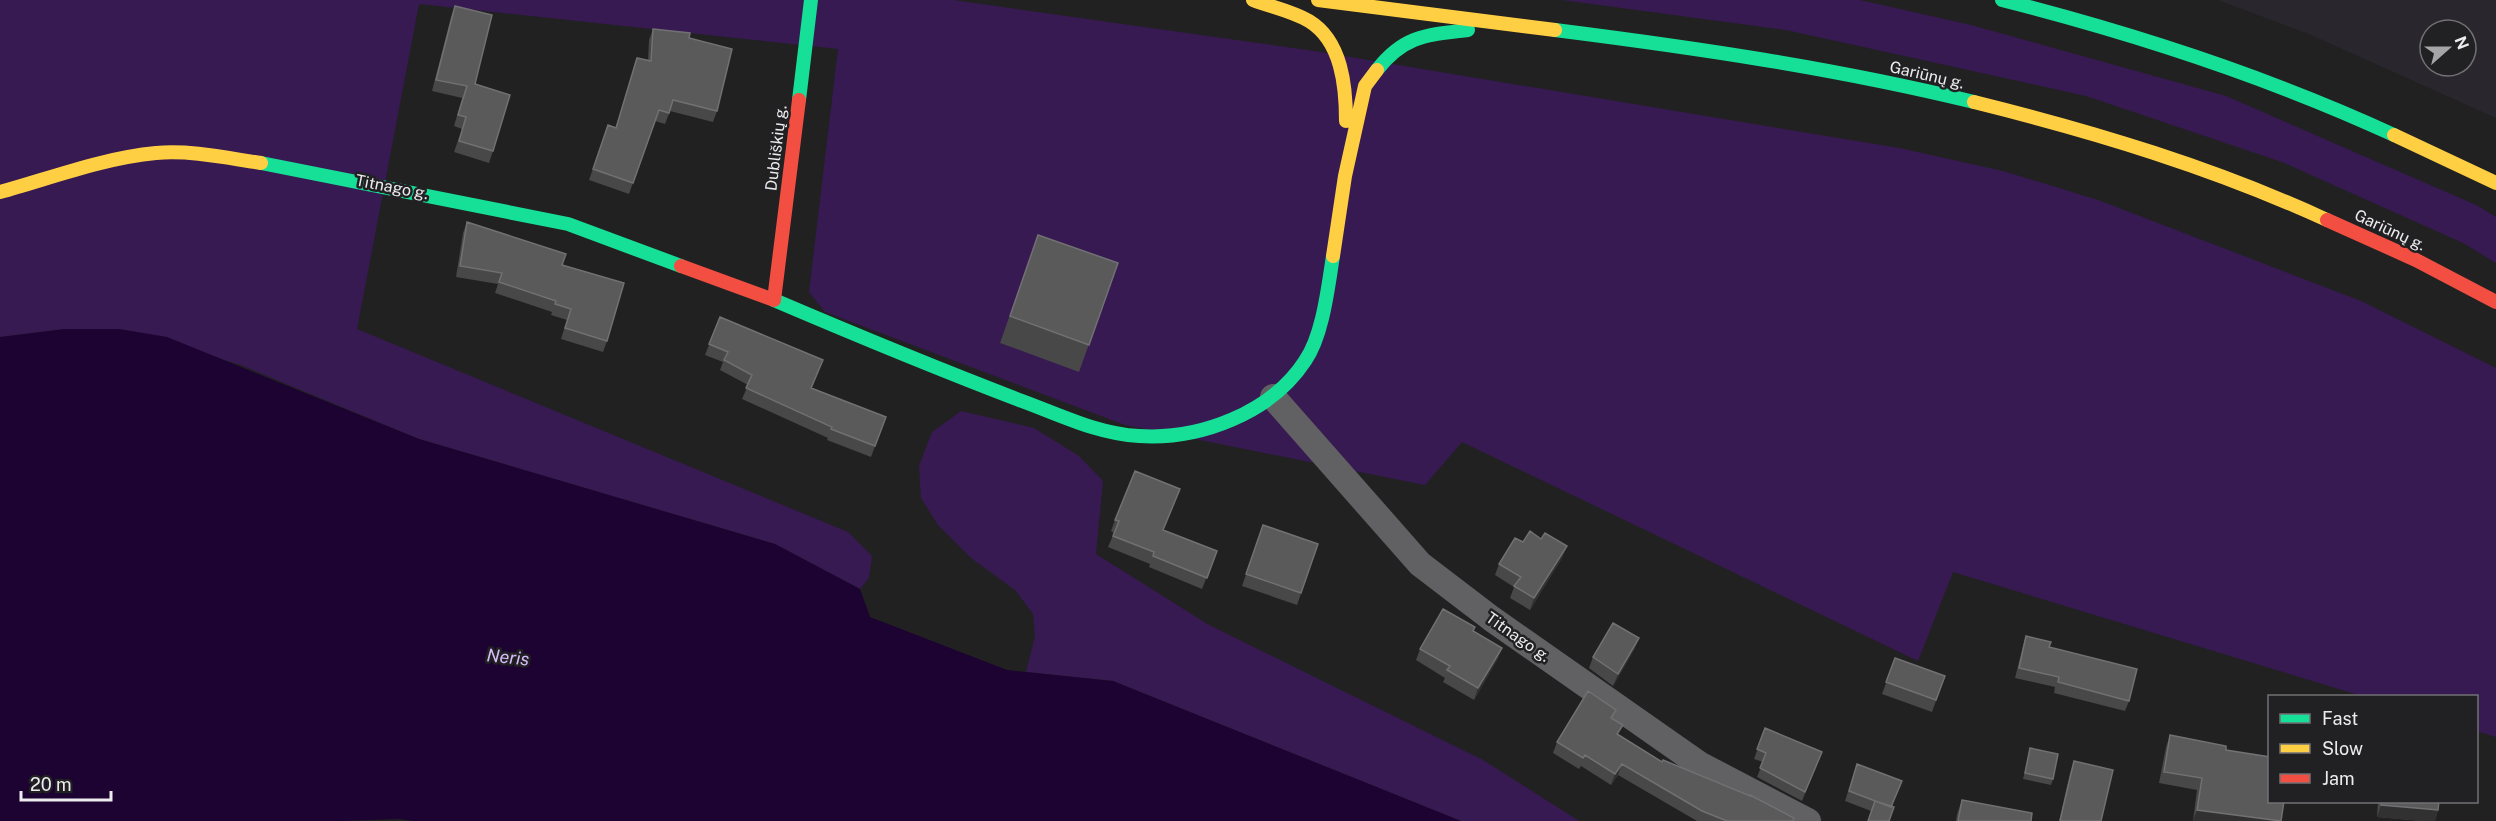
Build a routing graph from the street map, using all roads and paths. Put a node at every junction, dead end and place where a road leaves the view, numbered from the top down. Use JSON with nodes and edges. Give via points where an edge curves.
{"nodes":[{"id":1,"x":812,"y":0,"type":"edge"},
{"id":2,"x":1253,"y":0,"type":"edge"},
{"id":3,"x":1318,"y":0,"type":"edge"},
{"id":4,"x":2002,"y":0,"type":"edge"},
{"id":5,"x":1516,"y":24,"type":"junction"},
{"id":6,"x":1345,"y":176,"type":"junction"},
{"id":7,"x":2496,"y":183,"type":"edge"},
{"id":8,"x":0,"y":192,"type":"edge"},
{"id":9,"x":774,"y":300,"type":"junction"},
{"id":10,"x":2496,"y":302,"type":"edge"},
{"id":11,"x":1273,"y":397,"type":"junction"},
{"id":12,"x":1808,"y":821,"type":"edge"}],
"edges":[{"from":1,"to":9,"type":"main road","name":"Dubliškių g."},
{"from":2,"to":6,"type":"main road","via":[[1312,23],[1334,47],[1345,80]]},
{"from":3,"to":5,"type":"main road","name":"Gariūnų g."},
{"from":4,"to":7,"type":"main road","via":[[2200,57],[2342,111]]},
{"from":5,"to":6,"type":"main road","via":[[1433,34],[1396,48],[1365,86]]},
{"from":5,"to":10,"type":"main road","name":"Gariūnų g.","via":[[1799,64],[2067,125],[2174,159],[2299,207],[2416,260]]},
{"from":6,"to":11,"type":"main road","via":[[1324,313],[1306,360]]},
{"from":8,"to":9,"type":"main road","name":"Titnago g.","via":[[123,158],[158,153],[207,155],[287,167],[568,224]]},
{"from":9,"to":11,"type":"main road","name":"Titnago g.","via":[[932,367],[1103,431],[1171,436],[1228,421]]},
{"from":11,"to":12,"type":"street","name":"Titnago g.","via":[[1420,564],[1699,764]]}]}
